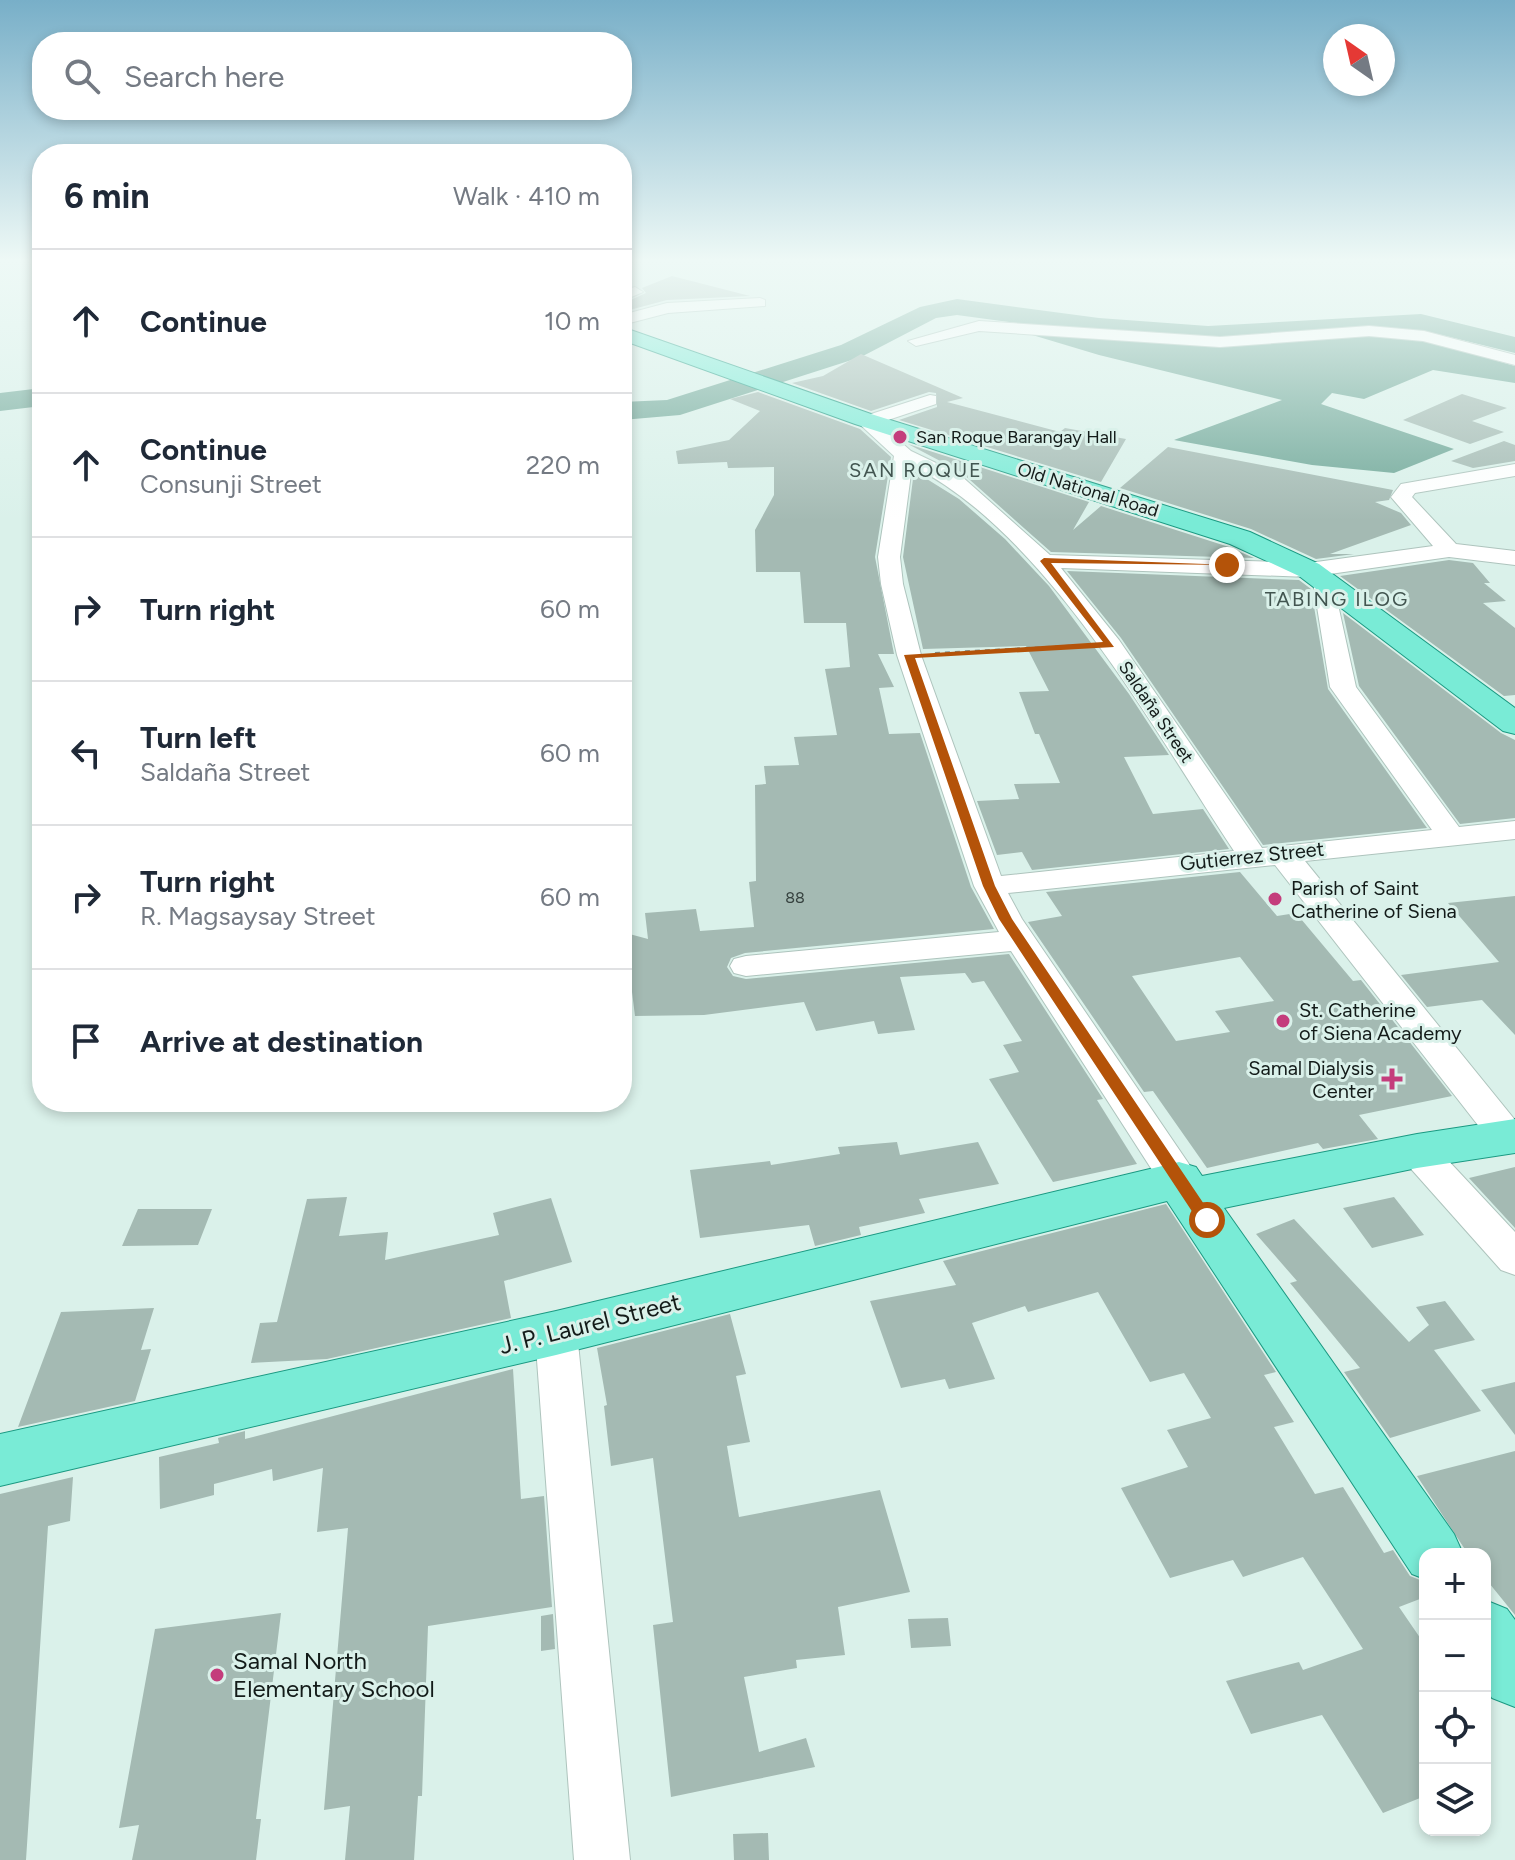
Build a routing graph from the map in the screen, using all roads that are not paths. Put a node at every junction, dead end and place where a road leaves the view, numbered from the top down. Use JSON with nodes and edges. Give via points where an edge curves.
{"nodes":[{"id":1,"x":659,"y":347,"type":"edge"},
{"id":2,"x":1465,"y":347,"type":"edge"},
{"id":3,"x":1515,"y":360,"type":"edge"},
{"id":4,"x":930,"y":400,"type":"dead end"},
{"id":5,"x":866,"y":420,"type":"junction"},
{"id":6,"x":904,"y":455,"type":"junction"},
{"id":7,"x":1515,"y":470,"type":"edge"},
{"id":8,"x":1449,"y":550,"type":"junction"},
{"id":9,"x":1515,"y":558,"type":"edge"},
{"id":10,"x":1044,"y":561,"type":"junction"},
{"id":11,"x":1316,"y":576,"type":"junction"},
{"id":12,"x":1515,"y":724,"type":"edge"},
{"id":13,"x":1515,"y":830,"type":"edge"},
{"id":14,"x":1450,"y":835,"type":"junction"},
{"id":15,"x":1267,"y":854,"type":"junction"},
{"id":16,"x":989,"y":886,"type":"junction"},
{"id":17,"x":1020,"y":940,"type":"junction"},
{"id":18,"x":746,"y":966,"type":"dead end"},
{"id":19,"x":1513,"y":1144,"type":"edge"},
{"id":20,"x":1427,"y":1162,"type":"junction"},
{"id":21,"x":1192,"y":1199,"type":"junction"},
{"id":22,"x":1515,"y":1259,"type":"edge"},
{"id":23,"x":556,"y":1333,"type":"junction"},
{"id":24,"x":0,"y":1460,"type":"edge"},
{"id":25,"x":1429,"y":1548,"type":"edge"},
{"id":26,"x":1491,"y":1640,"type":"edge"},
{"id":27,"x":1515,"y":1675,"type":"edge"},
{"id":28,"x":602,"y":1860,"type":"edge"}],
"edges":[{"from":1,"to":5,"type":"main road","name":"Old National Road"},
{"from":2,"to":3,"type":"street"},
{"from":4,"to":5,"type":"street"},
{"from":5,"to":6,"type":"street","name":"Saldaña Street"},
{"from":5,"to":11,"type":"main road","name":"Old National Road","via":[[1240,538]]},
{"from":6,"to":10,"type":"street","name":"Saldaña Street","via":[[952,478]]},
{"from":6,"to":16,"type":"street","via":[[889,557],[909,655]]},
{"from":7,"to":8,"type":"street","via":[[1408,488],[1401,497]]},
{"from":8,"to":9,"type":"street"},
{"from":8,"to":11,"type":"street"},
{"from":10,"to":11,"type":"street"},
{"from":10,"to":15,"type":"street","name":"Saldaña Street"},
{"from":11,"to":12,"type":"main road","name":"Old National Road"},
{"from":11,"to":14,"type":"street","via":[[1343,687]]},
{"from":13,"to":14,"type":"street","name":"Gutierrez Street"},
{"from":14,"to":15,"type":"street","name":"Gutierrez Street"},
{"from":15,"to":16,"type":"street","name":"Gutierrez Street"},
{"from":15,"to":19,"type":"street","name":"Saldaña Street"},
{"from":16,"to":17,"type":"street"},
{"from":17,"to":18,"type":"street"},
{"from":17,"to":21,"type":"street"},
{"from":19,"to":20,"type":"main road","name":"J. P. Laurel Street"},
{"from":20,"to":21,"type":"main road","name":"J. P. Laurel Street"},
{"from":20,"to":22,"type":"street"},
{"from":21,"to":23,"type":"main road","name":"J. P. Laurel Street"},
{"from":21,"to":25,"type":"main road"},
{"from":23,"to":24,"type":"main road","name":"J. P. Laurel Street"},
{"from":23,"to":28,"type":"street"},
{"from":26,"to":27,"type":"main road"}]}
